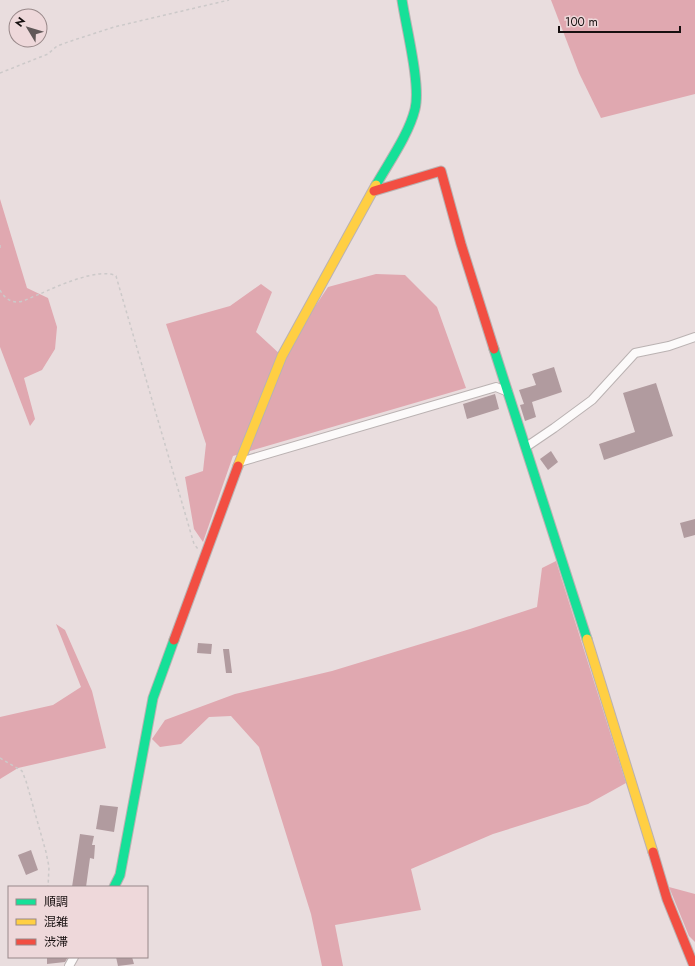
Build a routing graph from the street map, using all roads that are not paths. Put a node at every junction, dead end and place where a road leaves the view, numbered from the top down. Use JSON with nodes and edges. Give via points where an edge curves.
{"nodes":[{"id":1,"x":402,"y":0,"type":"edge"},
{"id":2,"x":374,"y":191,"type":"junction"},
{"id":3,"x":695,"y":337,"type":"edge"},
{"id":4,"x":508,"y":392,"type":"junction"},
{"id":5,"x":526,"y":447,"type":"junction"},
{"id":6,"x":240,"y":462,"type":"junction"},
{"id":7,"x":114,"y":886,"type":"edge"},
{"id":8,"x":694,"y":966,"type":"edge"}],
"edges":[{"from":1,"to":2,"type":"street","via":[[417,92],[415,109]]},
{"from":2,"to":4,"type":"street","via":[[441,171],[461,244]]},
{"from":2,"to":6,"type":"street","via":[[282,356]]},
{"from":3,"to":5,"type":"street","via":[[635,353],[592,400]]},
{"from":4,"to":5,"type":"street"},
{"from":4,"to":6,"type":"street","via":[[496,388]]},
{"from":5,"to":8,"type":"street","via":[[668,899]]},
{"from":6,"to":7,"type":"street","via":[[153,698],[120,875]]}]}
